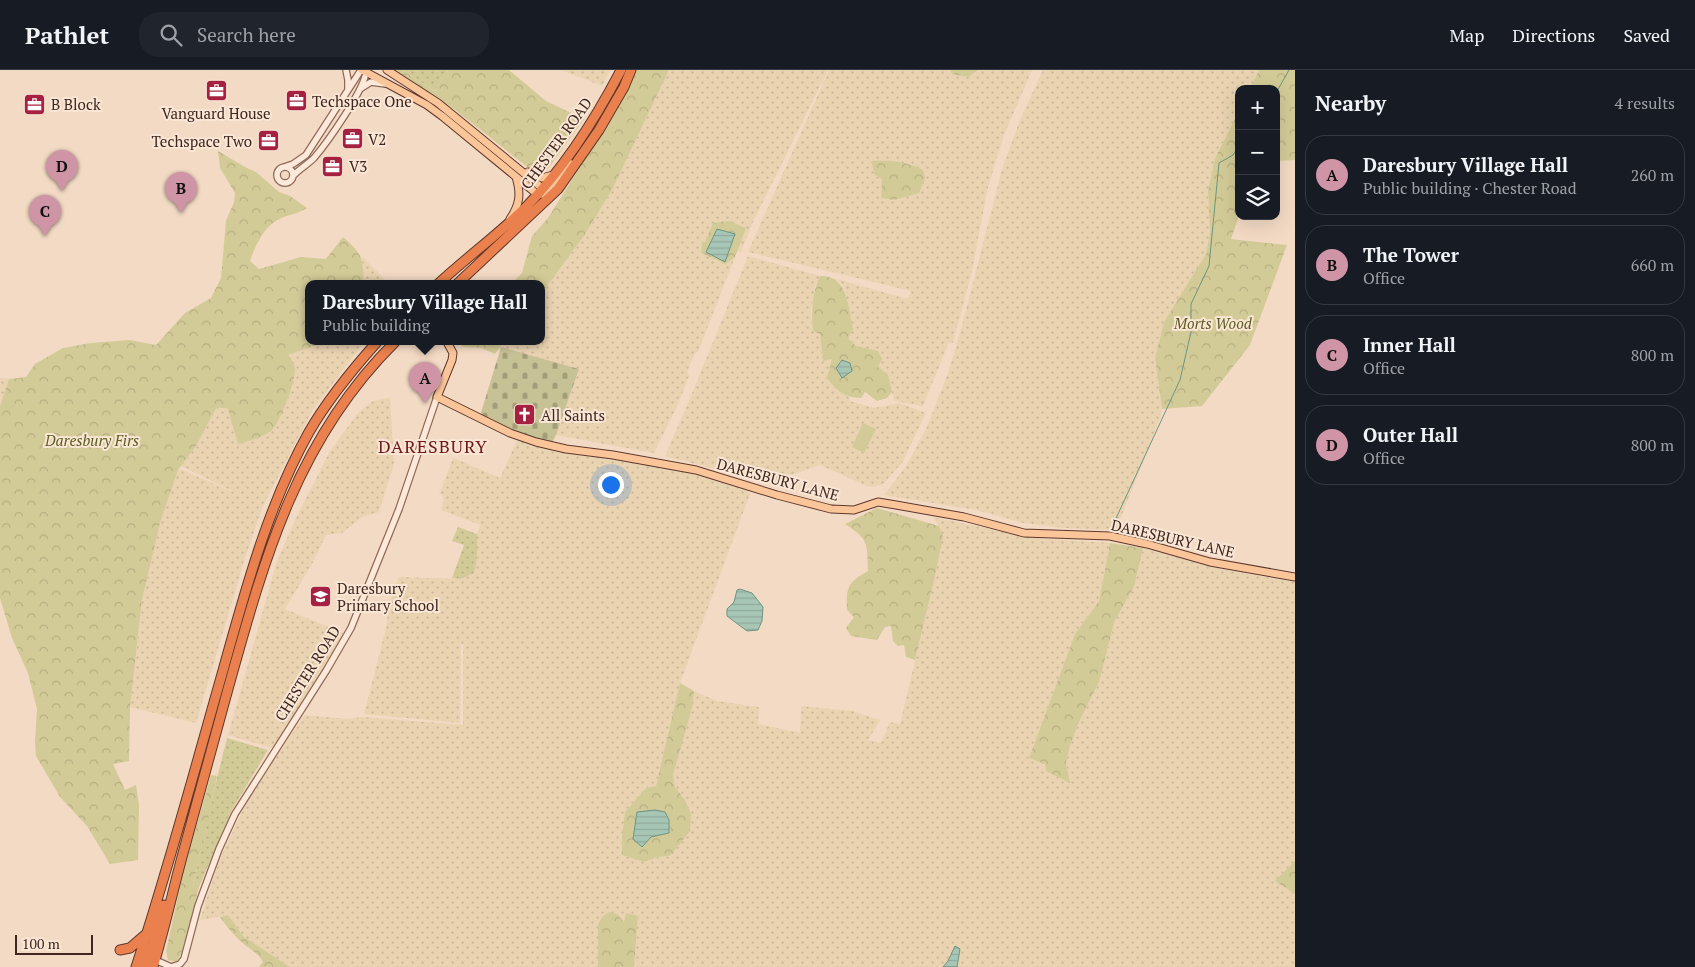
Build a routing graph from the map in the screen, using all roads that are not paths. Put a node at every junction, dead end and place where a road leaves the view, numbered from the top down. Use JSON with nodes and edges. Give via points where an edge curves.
{"nodes":[{"id":1,"x":346,"y":70,"type":"edge"},
{"id":2,"x":364,"y":70,"type":"edge"},
{"id":3,"x":387,"y":70,"type":"edge"},
{"id":4,"x":621,"y":70,"type":"edge"},
{"id":5,"x":631,"y":70,"type":"edge"},
{"id":6,"x":390,"y":85,"type":"junction"},
{"id":7,"x":358,"y":91,"type":"junction"},
{"id":8,"x":348,"y":92,"type":"junction"},
{"id":9,"x":579,"y":157,"type":"junction"},
{"id":10,"x":281,"y":168,"type":"junction"},
{"id":11,"x":516,"y":168,"type":"junction"},
{"id":12,"x":554,"y":174,"type":"junction"},
{"id":13,"x":293,"y":176,"type":"junction"},
{"id":14,"x":516,"y":177,"type":"junction"},
{"id":15,"x":541,"y":192,"type":"junction"},
{"id":16,"x":539,"y":208,"type":"junction"},
{"id":17,"x":507,"y":224,"type":"junction"},
{"id":18,"x":443,"y":280,"type":"edge"},
{"id":19,"x":460,"y":280,"type":"edge"},
{"id":20,"x":374,"y":345,"type":"edge"},
{"id":21,"x":392,"y":345,"type":"edge"},
{"id":22,"x":449,"y":345,"type":"edge"},
{"id":23,"x":437,"y":397,"type":"junction"},
{"id":24,"x":1295,"y":578,"type":"edge"},
{"id":25,"x":146,"y":934,"type":"junction"},
{"id":26,"x":120,"y":950,"type":"dead end"},
{"id":27,"x":147,"y":963,"type":"edge"},
{"id":28,"x":174,"y":967,"type":"edge"}],
"edges":[{"from":1,"to":8,"type":"street"},
{"from":2,"to":6,"type":"main road"},
{"from":2,"to":7,"type":"street"},
{"from":2,"to":8,"type":"street"},
{"from":3,"to":11,"type":"main road","via":[[438,103]]},
{"from":4,"to":12,"type":"highway","name":"CHESTER ROAD","via":[[588,126]]},
{"from":5,"to":9,"type":"highway","name":"CHESTER ROAD","via":[[600,130]]},
{"from":6,"to":7,"type":"street","via":[[371,82]]},
{"from":6,"to":14,"type":"main road","via":[[427,105]]},
{"from":7,"to":13,"type":"street","via":[[333,132],[313,158]]},
{"from":8,"to":10,"type":"street","via":[[306,155]]},
{"from":9,"to":15,"type":"main road","via":[[548,192]]},
{"from":9,"to":16,"type":"highway","name":"CHESTER ROAD","via":[[558,189]]},
{"from":10,"to":13,"type":"street","via":[[289,168]]},
{"from":10,"to":13,"type":"street","via":[[277,175],[280,182],[288,183]]},
{"from":11,"to":12,"type":"main road","via":[[545,178]]},
{"from":11,"to":15,"type":"main road"},
{"from":12,"to":15,"type":"highway","name":"CHESTER ROAD"},
{"from":14,"to":15,"type":"main road"},
{"from":14,"to":17,"type":"main road","via":[[519,200]]},
{"from":15,"to":16,"type":"main road"},
{"from":15,"to":17,"type":"highway","name":"CHESTER ROAD"},
{"from":16,"to":19,"type":"highway","name":"CHESTER ROAD"},
{"from":17,"to":18,"type":"highway","name":"CHESTER ROAD"},
{"from":20,"to":25,"type":"highway","via":[[342,383],[310,431],[272,510]]},
{"from":21,"to":27,"type":"highway","via":[[355,387],[330,423],[282,514],[249,614],[178,875]]},
{"from":22,"to":23,"type":"main road","name":"CHESTER ROAD","via":[[453,353],[452,360]]},
{"from":23,"to":24,"type":"main road","name":"DARESBURY LANE","via":[[510,433],[536,442],[696,470],[831,509],[854,510],[878,502],[964,517],[1024,533],[1110,536],[1210,562]]},
{"from":23,"to":28,"type":"street","name":"CHESTER ROAD","via":[[407,488],[351,628],[235,814],[198,906],[184,959]]},
{"from":25,"to":26,"type":"highway","via":[[130,948]]},
{"from":25,"to":27,"type":"highway"},
{"from":27,"to":28,"type":"street"}]}
